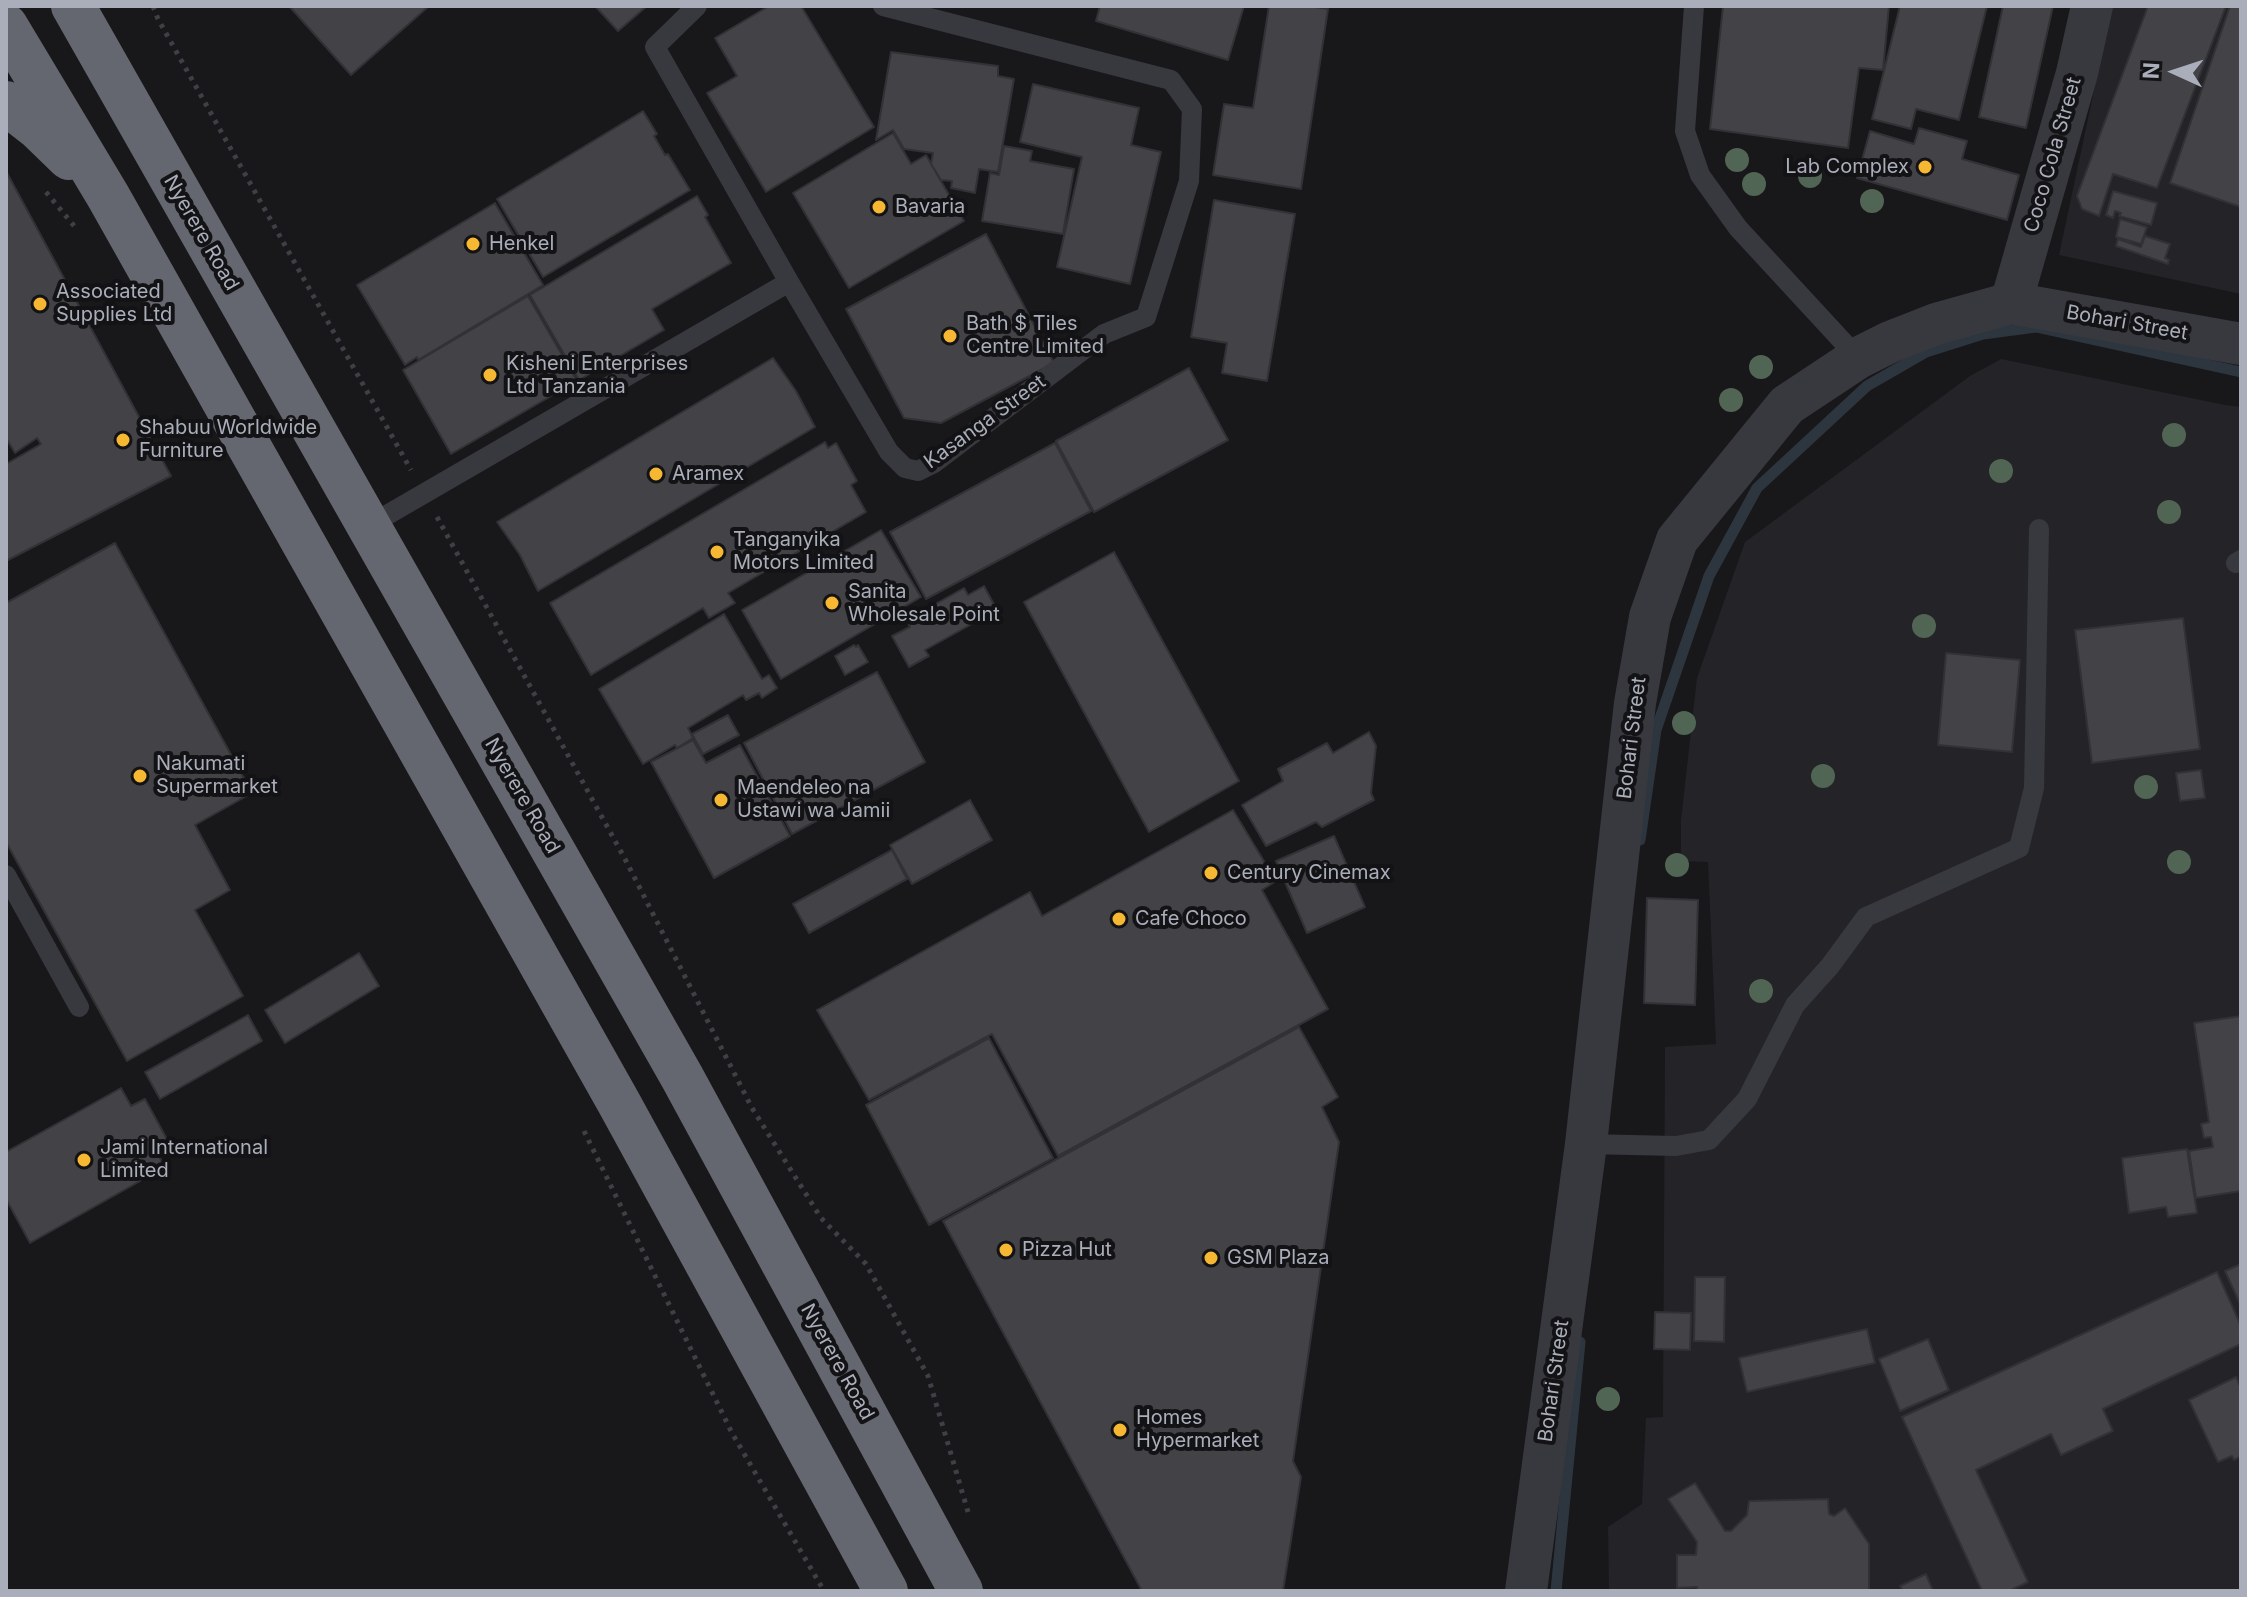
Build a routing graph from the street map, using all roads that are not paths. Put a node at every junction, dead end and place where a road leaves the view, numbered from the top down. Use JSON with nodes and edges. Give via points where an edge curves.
{"nodes":[{"id":1,"x":73,"y":6,"type":"edge"},
{"id":2,"x":697,"y":6,"type":"edge"},
{"id":3,"x":883,"y":6,"type":"edge"},
{"id":4,"x":1694,"y":6,"type":"edge"},
{"id":5,"x":2092,"y":6,"type":"edge"},
{"id":6,"x":6,"y":26,"type":"edge"},
{"id":7,"x":6,"y":103,"type":"edge"},
{"id":8,"x":108,"y":196,"type":"junction"},
{"id":9,"x":789,"y":282,"type":"junction"},
{"id":10,"x":2011,"y":303,"type":"junction"},
{"id":11,"x":2241,"y":344,"type":"edge"},
{"id":12,"x":1858,"y":358,"type":"junction"},
{"id":13,"x":368,"y":526,"type":"junction"},
{"id":14,"x":2039,"y":529,"type":"dead end"},
{"id":15,"x":6,"y":875,"type":"edge"},
{"id":16,"x":79,"y":1007,"type":"dead end"},
{"id":17,"x":1586,"y":1144,"type":"junction"},
{"id":18,"x":886,"y":1591,"type":"edge"},
{"id":19,"x":961,"y":1591,"type":"edge"},
{"id":20,"x":1526,"y":1591,"type":"edge"}],
"edges":[{"from":1,"to":13,"type":"highway","name":"Nyerere Road"},
{"from":2,"to":9,"type":"lane","name":"Kasanga Street","via":[[655,47]]},
{"from":3,"to":9,"type":"lane","name":"Kasanga Street","via":[[1171,80],[1192,109],[1189,181],[1146,317],[1104,334],[918,471],[905,468],[889,452]]},
{"from":4,"to":12,"type":"lane","via":[[1685,131],[1700,175],[1738,228]]},
{"from":5,"to":10,"type":"street","name":"Coco Cola Street"},
{"from":6,"to":8,"type":"highway"},
{"from":7,"to":8,"type":"highway"},
{"from":8,"to":18,"type":"highway","via":[[619,1103]]},
{"from":9,"to":13,"type":"lane"},
{"from":10,"to":11,"type":"street","name":"Bohari Street"},
{"from":10,"to":12,"type":"street","name":"Bohari Street","via":[[1936,324]]},
{"from":12,"to":17,"type":"street","name":"Bohari Street","via":[[1787,405],[1737,463],[1677,540],[1650,617],[1635,703]]},
{"from":13,"to":19,"type":"highway","name":"Nyerere Road","via":[[682,1077]]},
{"from":14,"to":17,"type":"lane","via":[[2034,788],[2019,848],[1866,917],[1795,1005],[1747,1099],[1709,1140],[1676,1146]]},
{"from":15,"to":16,"type":"lane"},
{"from":17,"to":20,"type":"street","name":"Bohari Street"}]}
